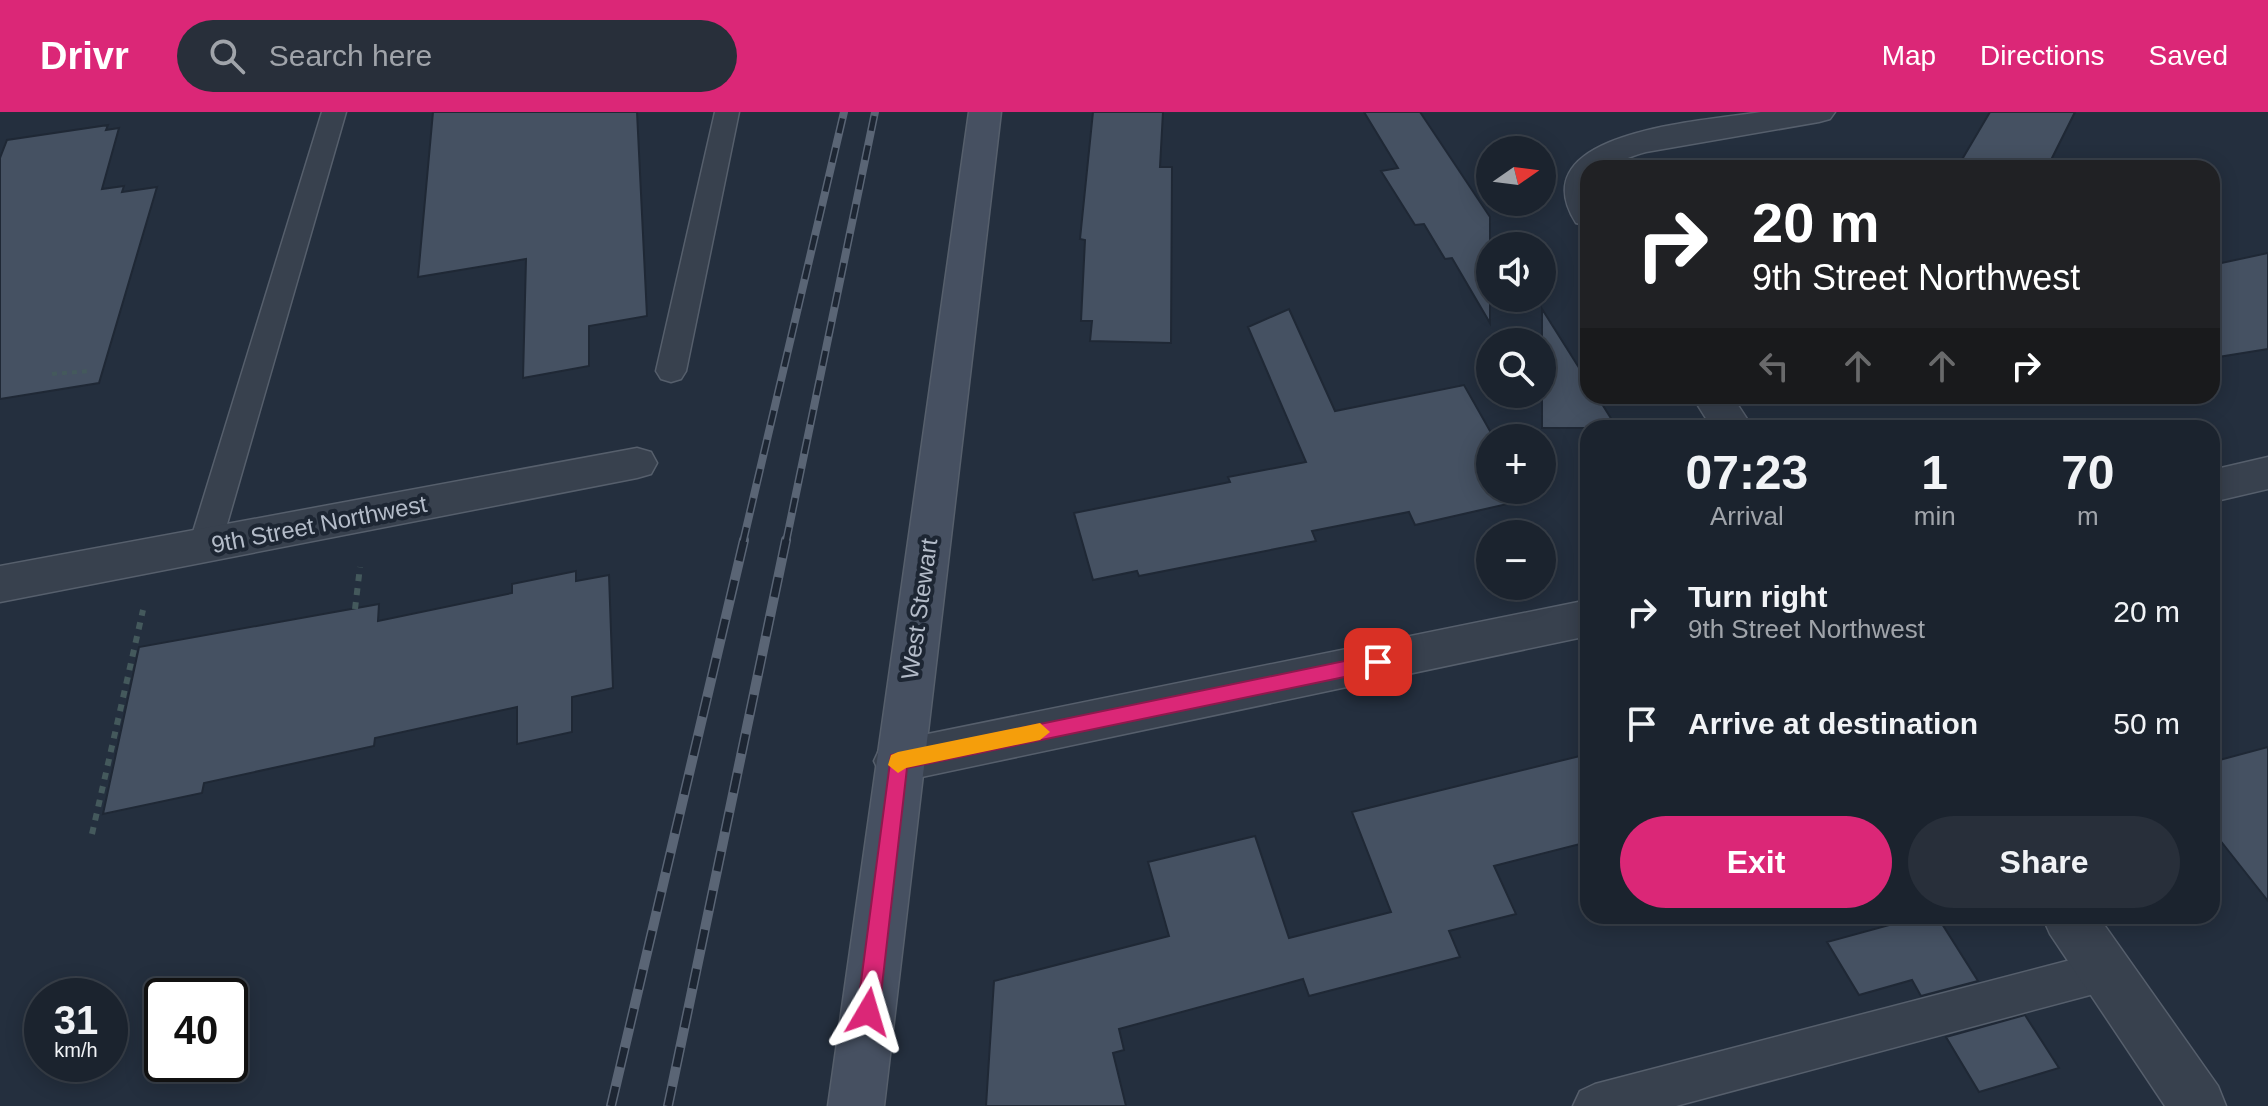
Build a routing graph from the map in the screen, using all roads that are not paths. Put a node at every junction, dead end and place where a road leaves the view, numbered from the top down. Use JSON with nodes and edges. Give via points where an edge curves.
{"nodes":[{"id":1,"x":334,"y":112,"type":"edge"},
{"id":2,"x":727,"y":112,"type":"edge"},
{"id":3,"x":985,"y":112,"type":"edge"},
{"id":4,"x":1819,"y":112,"type":"edge"},
{"id":5,"x":1602,"y":160,"type":"edge"},
{"id":6,"x":671,"y":371,"type":"dead end"},
{"id":7,"x":637,"y":463,"type":"dead end"},
{"id":8,"x":2268,"y":473,"type":"edge"},
{"id":9,"x":2220,"y":484,"type":"edge"},
{"id":10,"x":205,"y":545,"type":"junction"},
{"id":11,"x":0,"y":584,"type":"edge"},
{"id":12,"x":1580,"y":620,"type":"edge"},
{"id":13,"x":898,"y":761,"type":"junction"},
{"id":14,"x":2073,"y":924,"type":"edge"},
{"id":15,"x":2105,"y":971,"type":"junction"},
{"id":16,"x":856,"y":1106,"type":"edge"},
{"id":17,"x":1595,"y":1106,"type":"edge"},
{"id":18,"x":2198,"y":1106,"type":"edge"}],
"edges":[{"from":1,"to":10,"type":"lane"},
{"from":2,"to":6,"type":"lane"},
{"from":3,"to":13,"type":"street","name":"West Stewart"},
{"from":4,"to":5,"type":"street","via":[[1644,142]]},
{"from":7,"to":10,"type":"street","name":"9th Street Northwest"},
{"from":8,"to":9,"type":"street"},
{"from":10,"to":11,"type":"street","name":"9th Street Northwest"},
{"from":12,"to":13,"type":"street"},
{"from":13,"to":16,"type":"street","name":"West Stewart"},
{"from":14,"to":15,"type":"street"},
{"from":15,"to":17,"type":"lane"},
{"from":15,"to":18,"type":"street"}]}
